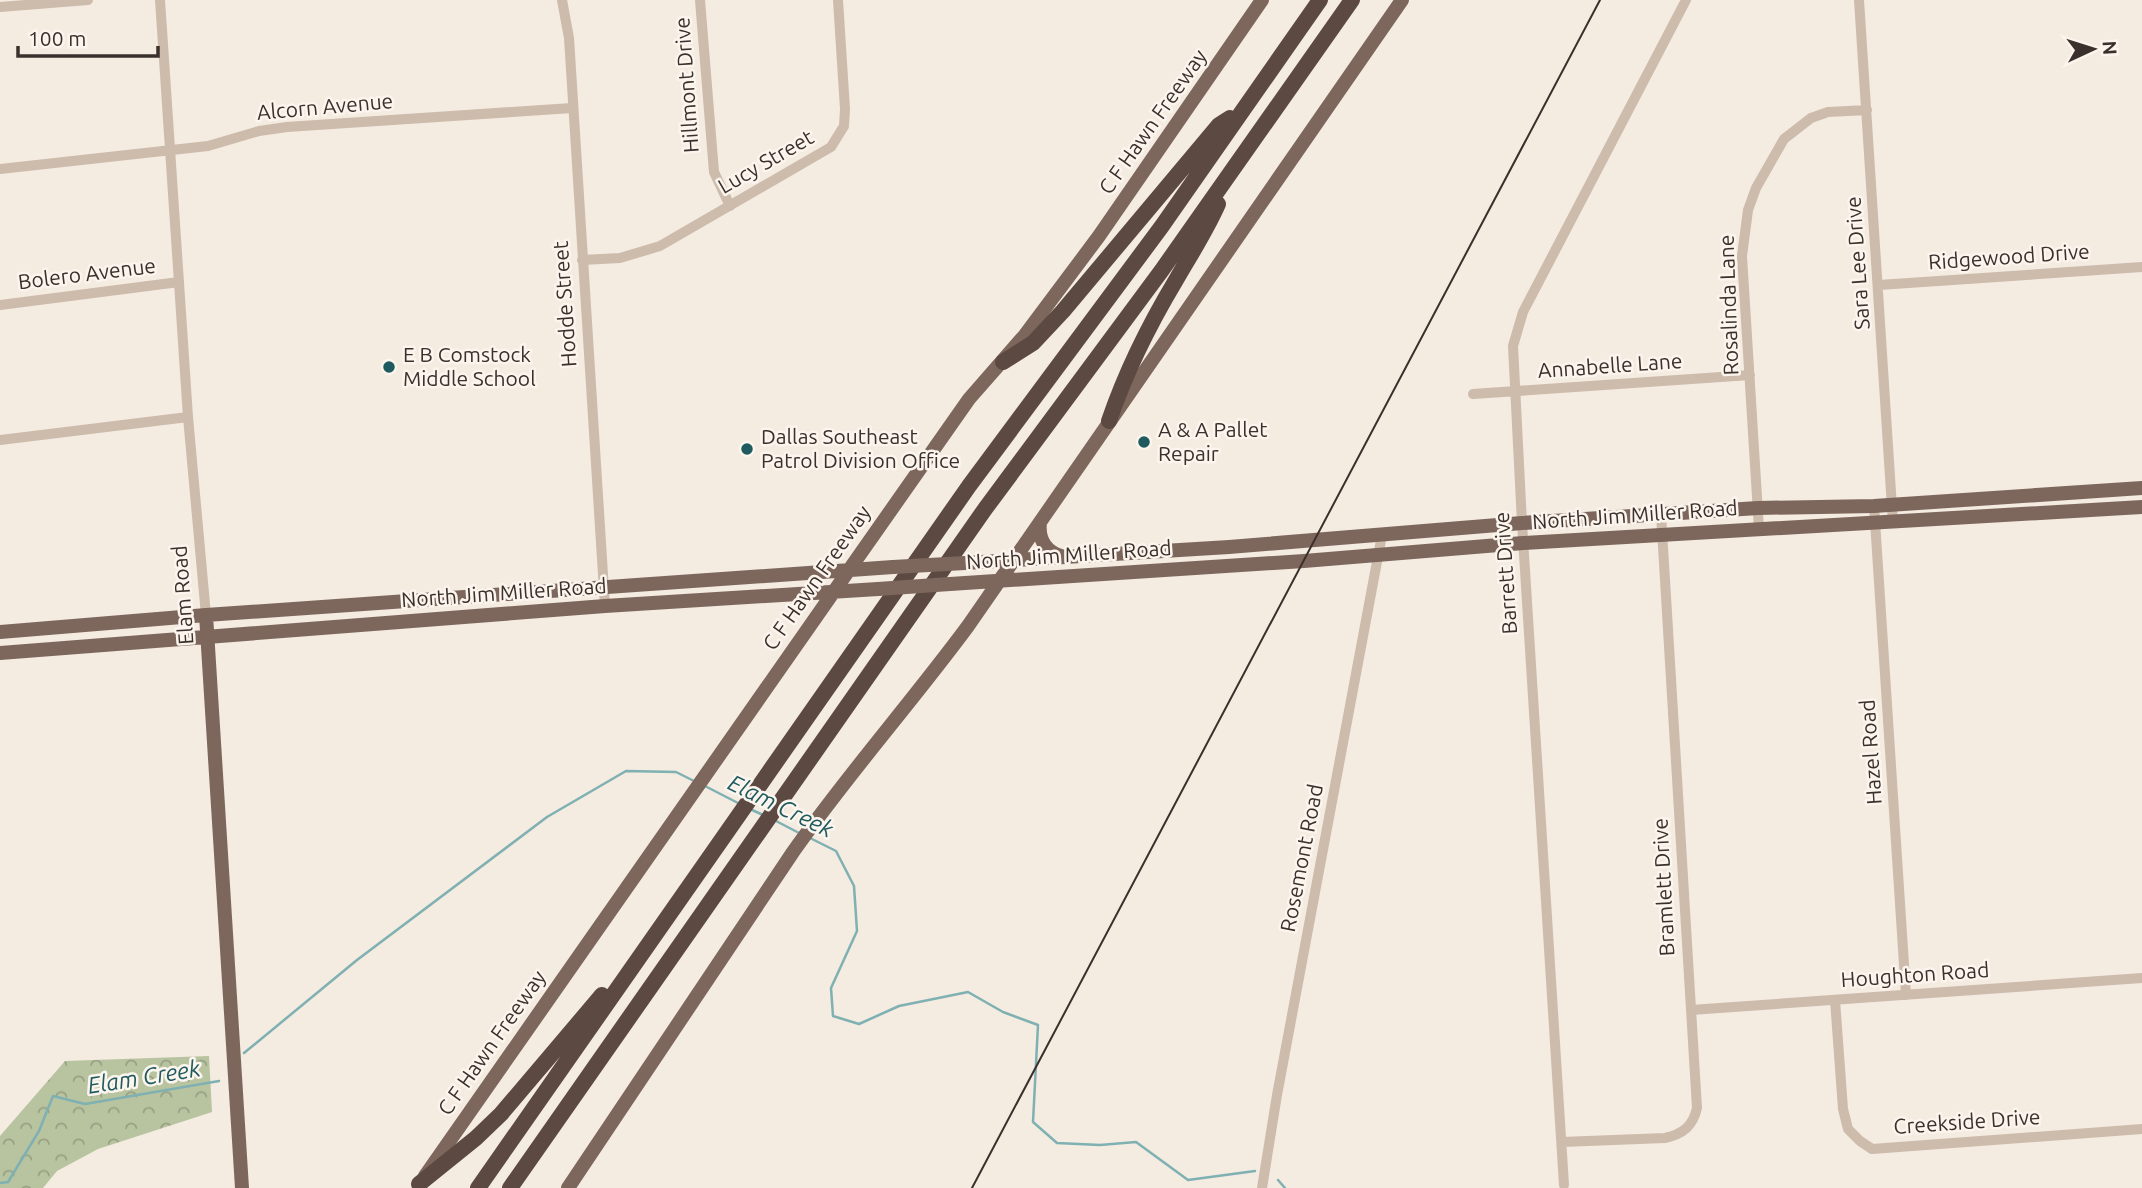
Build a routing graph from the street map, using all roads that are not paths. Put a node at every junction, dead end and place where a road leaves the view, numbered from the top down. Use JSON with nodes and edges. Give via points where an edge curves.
{"nodes":[{"id":1,"x":88,"y":0,"type":"edge"},
{"id":2,"x":160,"y":0,"type":"edge"},
{"id":3,"x":562,"y":0,"type":"edge"},
{"id":4,"x":701,"y":0,"type":"edge"},
{"id":5,"x":838,"y":0,"type":"edge"},
{"id":6,"x":1262,"y":0,"type":"edge"},
{"id":7,"x":1320,"y":0,"type":"edge"},
{"id":8,"x":1352,"y":0,"type":"edge"},
{"id":9,"x":1402,"y":0,"type":"edge"},
{"id":10,"x":1686,"y":0,"type":"edge"},
{"id":11,"x":1859,"y":0,"type":"edge"},
{"id":12,"x":0,"y":7,"type":"edge"},
{"id":13,"x":1246,"y":106,"type":"junction"},
{"id":14,"x":572,"y":108,"type":"junction"},
{"id":15,"x":1867,"y":110,"type":"junction"},
{"id":16,"x":170,"y":149,"type":"junction"},
{"id":17,"x":0,"y":169,"type":"edge"},
{"id":18,"x":1231,"y":173,"type":"junction"},
{"id":19,"x":730,"y":206,"type":"junction"},
{"id":20,"x":582,"y":260,"type":"junction"},
{"id":21,"x":2142,"y":267,"type":"edge"},
{"id":22,"x":179,"y":282,"type":"junction"},
{"id":23,"x":1879,"y":285,"type":"junction"},
{"id":24,"x":0,"y":305,"type":"edge"},
{"id":25,"x":1003,"y":362,"type":"junction"},
{"id":26,"x":1750,"y":374,"type":"junction"},
{"id":27,"x":1515,"y":392,"type":"junction"},
{"id":28,"x":1473,"y":394,"type":"dead end"},
{"id":29,"x":188,"y":417,"type":"junction"},
{"id":30,"x":1109,"y":421,"type":"junction"},
{"id":31,"x":0,"y":440,"type":"edge"},
{"id":32,"x":2142,"y":488,"type":"edge"},
{"id":33,"x":1892,"y":504,"type":"junction"},
{"id":34,"x":1874,"y":506,"type":"junction"},
{"id":35,"x":2142,"y":507,"type":"edge"},
{"id":36,"x":1758,"y":508,"type":"junction"},
{"id":37,"x":1661,"y":514,"type":"junction"},
{"id":38,"x":1040,"y":522,"type":"junction"},
{"id":39,"x":1521,"y":523,"type":"junction"},
{"id":40,"x":1894,"y":523,"type":"junction"},
{"id":41,"x":1875,"y":524,"type":"junction"},
{"id":42,"x":1759,"y":529,"type":"junction"},
{"id":43,"x":1662,"y":534,"type":"junction"},
{"id":44,"x":1382,"y":535,"type":"junction"},
{"id":45,"x":1523,"y":543,"type":"junction"},
{"id":46,"x":1379,"y":554,"type":"junction"},
{"id":47,"x":1076,"y":558,"type":"junction"},
{"id":48,"x":1013,"y":560,"type":"junction"},
{"id":49,"x":849,"y":570,"type":"junction"},
{"id":50,"x":766,"y":575,"type":"junction"},
{"id":51,"x":691,"y":581,"type":"junction"},
{"id":52,"x":999,"y":581,"type":"junction"},
{"id":53,"x":603,"y":587,"type":"junction"},
{"id":54,"x":833,"y":591,"type":"junction"},
{"id":55,"x":769,"y":596,"type":"junction"},
{"id":56,"x":468,"y":597,"type":"junction"},
{"id":57,"x":691,"y":600,"type":"junction"},
{"id":58,"x":383,"y":603,"type":"junction"},
{"id":59,"x":605,"y":606,"type":"junction"},
{"id":60,"x":206,"y":615,"type":"junction"},
{"id":61,"x":469,"y":617,"type":"junction"},
{"id":62,"x":384,"y":622,"type":"junction"},
{"id":63,"x":0,"y":632,"type":"edge"},
{"id":64,"x":206,"y":636,"type":"junction"},
{"id":65,"x":0,"y":653,"type":"edge"},
{"id":66,"x":629,"y":970,"type":"junction"},
{"id":67,"x":2142,"y":978,"type":"edge"},
{"id":68,"x":1906,"y":995,"type":"junction"},
{"id":69,"x":1835,"y":1000,"type":"junction"},
{"id":70,"x":1691,"y":1010,"type":"junction"},
{"id":71,"x":2142,"y":1129,"type":"edge"},
{"id":72,"x":1562,"y":1142,"type":"junction"},
{"id":73,"x":538,"y":1148,"type":"junction"},
{"id":74,"x":1564,"y":1185,"type":"dead end"},
{"id":75,"x":418,"y":1186,"type":"edge"},
{"id":76,"x":242,"y":1188,"type":"edge"},
{"id":77,"x":478,"y":1188,"type":"edge"},
{"id":78,"x":510,"y":1188,"type":"edge"},
{"id":79,"x":522,"y":1188,"type":"edge"},
{"id":80,"x":568,"y":1188,"type":"edge"},
{"id":81,"x":1262,"y":1188,"type":"edge"}],
"edges":[{"from":1,"to":12,"type":"street"},
{"from":2,"to":16,"type":"street","name":"Elam Road"},
{"from":3,"to":14,"type":"street","name":"Hodde Street"},
{"from":4,"to":19,"type":"street","name":"Hillmont Drive","via":[[714,172]]},
{"from":5,"to":19,"type":"street","name":"Lucy Street","via":[[845,109],[839,136],[822,153]]},
{"from":6,"to":25,"type":"main road","name":"C F Hawn Freeway","via":[[1099,236]]},
{"from":7,"to":13,"type":"highway"},
{"from":8,"to":18,"type":"highway"},
{"from":9,"to":30,"type":"main road"},
{"from":10,"to":27,"type":"street","name":"Barrett Drive","via":[[1523,312],[1513,346]]},
{"from":11,"to":15,"type":"street","name":"Sara Lee Drive"},
{"from":13,"to":25,"type":"highway","via":[[1219,125],[1033,343]]},
{"from":13,"to":66,"type":"highway","via":[[962,496]]},
{"from":14,"to":16,"type":"street","name":"Alcorn Avenue","via":[[287,127],[208,146]]},
{"from":14,"to":20,"type":"street","name":"Hodde Street"},
{"from":15,"to":23,"type":"street","name":"Sara Lee Drive"},
{"from":15,"to":26,"type":"street","name":"Rosalinda Lane","via":[[1828,112],[1805,122],[1784,139],[1756,188],[1742,256]]},
{"from":16,"to":17,"type":"street","name":"Alcorn Avenue"},
{"from":16,"to":22,"type":"street","name":"Elam Road"},
{"from":18,"to":30,"type":"highway","via":[[1206,231],[1140,343]]},
{"from":18,"to":73,"type":"highway","via":[[985,509]]},
{"from":19,"to":20,"type":"street","name":"Lucy Street","via":[[660,246],[637,254]]},
{"from":20,"to":53,"type":"street","name":"Hodde Street"},
{"from":21,"to":23,"type":"street","name":"Ridgewood Drive"},
{"from":22,"to":24,"type":"street","name":"Bolero Avenue"},
{"from":22,"to":29,"type":"street","name":"Elam Road"},
{"from":23,"to":33,"type":"street","name":"Sara Lee Drive"},
{"from":25,"to":49,"type":"main road","name":"C F Hawn Freeway","via":[[969,399]]},
{"from":26,"to":27,"type":"street","name":"Annabelle Lane"},
{"from":26,"to":36,"type":"street","name":"Rosalinda Lane"},
{"from":27,"to":28,"type":"street","name":"Annabelle Lane"},
{"from":27,"to":39,"type":"street","name":"Barrett Drive"},
{"from":29,"to":31,"type":"street"},
{"from":29,"to":60,"type":"street","name":"Elam Road"},
{"from":30,"to":38,"type":"main road"},
{"from":32,"to":33,"type":"main road","name":"North Jim Miller Road"},
{"from":33,"to":34,"type":"main road","name":"North Jim Miller Road"},
{"from":33,"to":40,"type":"street","name":"Sara Lee Drive"},
{"from":34,"to":36,"type":"main road","name":"North Jim Miller Road"},
{"from":34,"to":41,"type":"street","name":"Hazel Road"},
{"from":35,"to":40,"type":"main road","name":"North Jim Miller Road"},
{"from":36,"to":37,"type":"main road","name":"North Jim Miller Road"},
{"from":36,"to":42,"type":"street","name":"Rosalinda Lane"},
{"from":37,"to":39,"type":"main road","name":"North Jim Miller Road"},
{"from":37,"to":43,"type":"street","name":"Bramlett Drive"},
{"from":38,"to":47,"type":"main road","via":[[1041,538],[1049,552]]},
{"from":38,"to":48,"type":"main road"},
{"from":39,"to":44,"type":"main road","name":"North Jim Miller Road"},
{"from":39,"to":45,"type":"street","name":"Barrett Drive"},
{"from":40,"to":41,"type":"main road","name":"North Jim Miller Road"},
{"from":41,"to":42,"type":"main road","name":"North Jim Miller Road"},
{"from":41,"to":68,"type":"street","name":"Hazel Road"},
{"from":42,"to":43,"type":"main road","name":"North Jim Miller Road"},
{"from":43,"to":45,"type":"main road","name":"North Jim Miller Road"},
{"from":43,"to":70,"type":"street","name":"Bramlett Drive"},
{"from":44,"to":46,"type":"street","name":"Rosemont Road"},
{"from":44,"to":47,"type":"main road","name":"North Jim Miller Road"},
{"from":45,"to":46,"type":"main road","name":"North Jim Miller Road"},
{"from":45,"to":72,"type":"street","name":"Barrett Drive"},
{"from":46,"to":52,"type":"main road","name":"North Jim Miller Road"},
{"from":46,"to":81,"type":"street","name":"Rosemont Road"},
{"from":47,"to":48,"type":"main road","name":"North Jim Miller Road"},
{"from":48,"to":49,"type":"main road","name":"North Jim Miller Road","bridge":true},
{"from":48,"to":52,"type":"main road"},
{"from":49,"to":50,"type":"main road","name":"North Jim Miller Road"},
{"from":49,"to":54,"type":"main road","name":"C F Hawn Freeway"},
{"from":50,"to":51,"type":"main road","name":"North Jim Miller Road"},
{"from":50,"to":55,"type":"main road"},
{"from":51,"to":53,"type":"main road","name":"North Jim Miller Road"},
{"from":51,"to":57,"type":"main road"},
{"from":52,"to":54,"type":"main road","name":"North Jim Miller Road","bridge":true},
{"from":52,"to":80,"type":"main road","via":[[793,852]]},
{"from":53,"to":56,"type":"main road","name":"North Jim Miller Road"},
{"from":53,"to":59,"type":"street","name":"Hodde Street"},
{"from":54,"to":55,"type":"main road","name":"North Jim Miller Road"},
{"from":54,"to":75,"type":"main road","name":"C F Hawn Freeway"},
{"from":55,"to":57,"type":"main road","name":"North Jim Miller Road"},
{"from":56,"to":58,"type":"main road","name":"North Jim Miller Road"},
{"from":56,"to":61,"type":"main road"},
{"from":57,"to":59,"type":"main road","name":"North Jim Miller Road"},
{"from":58,"to":60,"type":"main road","name":"North Jim Miller Road"},
{"from":58,"to":62,"type":"main road"},
{"from":59,"to":61,"type":"main road","name":"North Jim Miller Road"},
{"from":60,"to":63,"type":"main road","name":"North Jim Miller Road"},
{"from":60,"to":64,"type":"main road","name":"Elam Road"},
{"from":61,"to":62,"type":"main road","name":"North Jim Miller Road"},
{"from":62,"to":64,"type":"main road","name":"North Jim Miller Road"},
{"from":64,"to":65,"type":"main road","name":"North Jim Miller Road"},
{"from":64,"to":76,"type":"main road","name":"Elam Road"},
{"from":66,"to":75,"type":"highway","via":[[591,1006],[501,1114]]},
{"from":66,"to":77,"type":"highway"},
{"from":67,"to":68,"type":"street","name":"Houghton Road"},
{"from":68,"to":69,"type":"street","name":"Houghton Road"},
{"from":69,"to":70,"type":"street","name":"Houghton Road"},
{"from":69,"to":71,"type":"street","name":"Creekside Drive","via":[[1843,1109],[1848,1129],[1872,1149]]},
{"from":70,"to":72,"type":"street","name":"Bramlett Drive","via":[[1697,1108],[1687,1128],[1665,1138]]},
{"from":72,"to":74,"type":"street","name":"Barrett Drive"},
{"from":73,"to":78,"type":"highway"},
{"from":73,"to":79,"type":"highway"}]}
